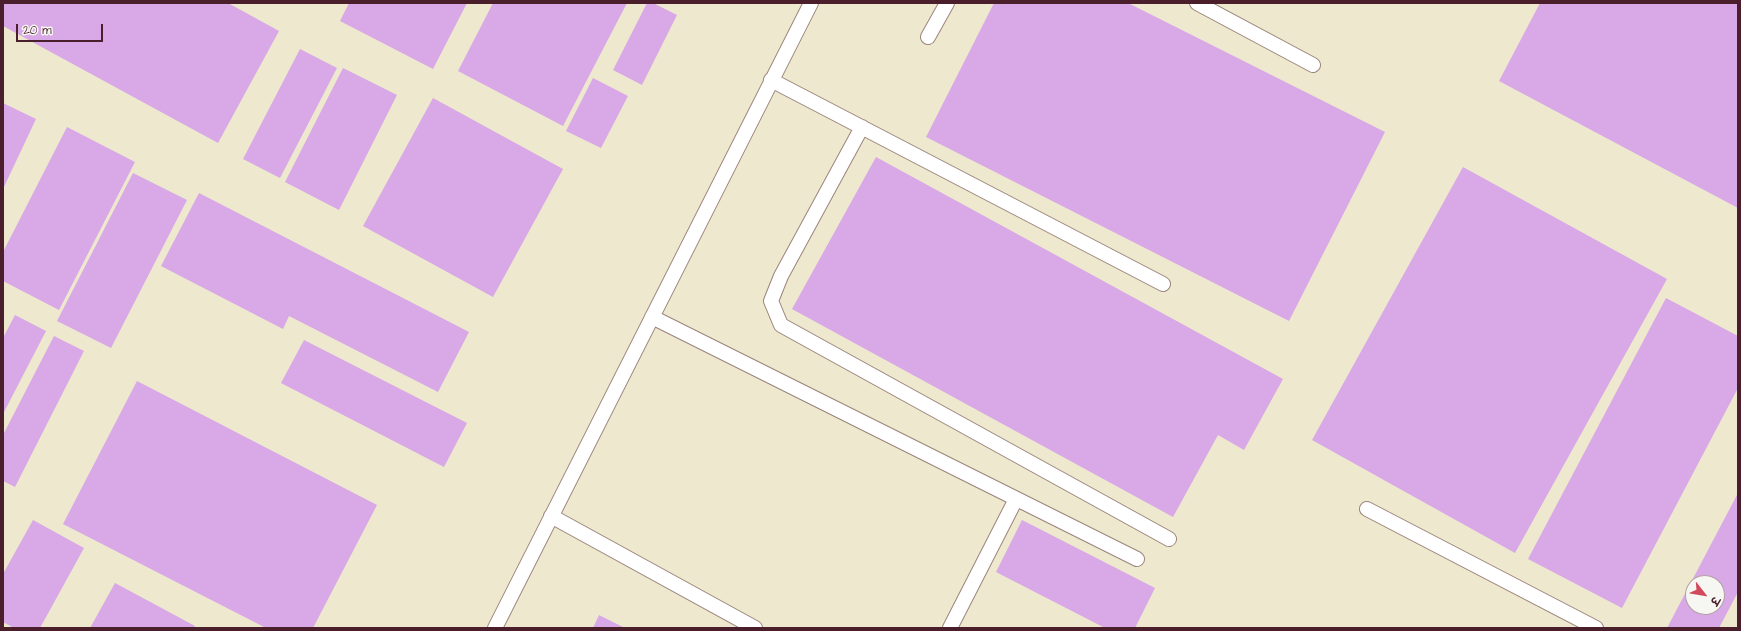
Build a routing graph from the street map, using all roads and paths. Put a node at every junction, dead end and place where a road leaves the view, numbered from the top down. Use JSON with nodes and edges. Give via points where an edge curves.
{"nodes":[{"id":1,"x":810,"y":3,"type":"edge"},
{"id":2,"x":947,"y":3,"type":"edge"},
{"id":3,"x":1197,"y":3,"type":"edge"},
{"id":4,"x":928,"y":37,"type":"dead end"},
{"id":5,"x":1313,"y":65,"type":"dead end"},
{"id":6,"x":772,"y":80,"type":"junction"},
{"id":7,"x":862,"y":127,"type":"junction"},
{"id":8,"x":1163,"y":284,"type":"dead end"},
{"id":9,"x":652,"y":317,"type":"junction"},
{"id":10,"x":1016,"y":499,"type":"junction"},
{"id":11,"x":1367,"y":509,"type":"dead end"},
{"id":12,"x":551,"y":516,"type":"junction"},
{"id":13,"x":1169,"y":540,"type":"dead end"},
{"id":14,"x":1137,"y":559,"type":"dead end"},
{"id":15,"x":495,"y":628,"type":"edge"},
{"id":16,"x":755,"y":628,"type":"edge"},
{"id":17,"x":950,"y":628,"type":"edge"},
{"id":18,"x":1596,"y":628,"type":"edge"}],
"edges":[{"from":1,"to":6,"type":"lane"},
{"from":2,"to":4,"type":"lane"},
{"from":3,"to":5,"type":"lane"},
{"from":6,"to":7,"type":"lane"},
{"from":6,"to":9,"type":"lane"},
{"from":7,"to":8,"type":"lane"},
{"from":7,"to":13,"type":"lane","via":[[781,276],[772,301],[781,325]]},
{"from":9,"to":10,"type":"lane"},
{"from":9,"to":12,"type":"lane"},
{"from":10,"to":14,"type":"lane"},
{"from":10,"to":17,"type":"lane"},
{"from":11,"to":18,"type":"lane"},
{"from":12,"to":15,"type":"lane"},
{"from":12,"to":16,"type":"lane"}]}
